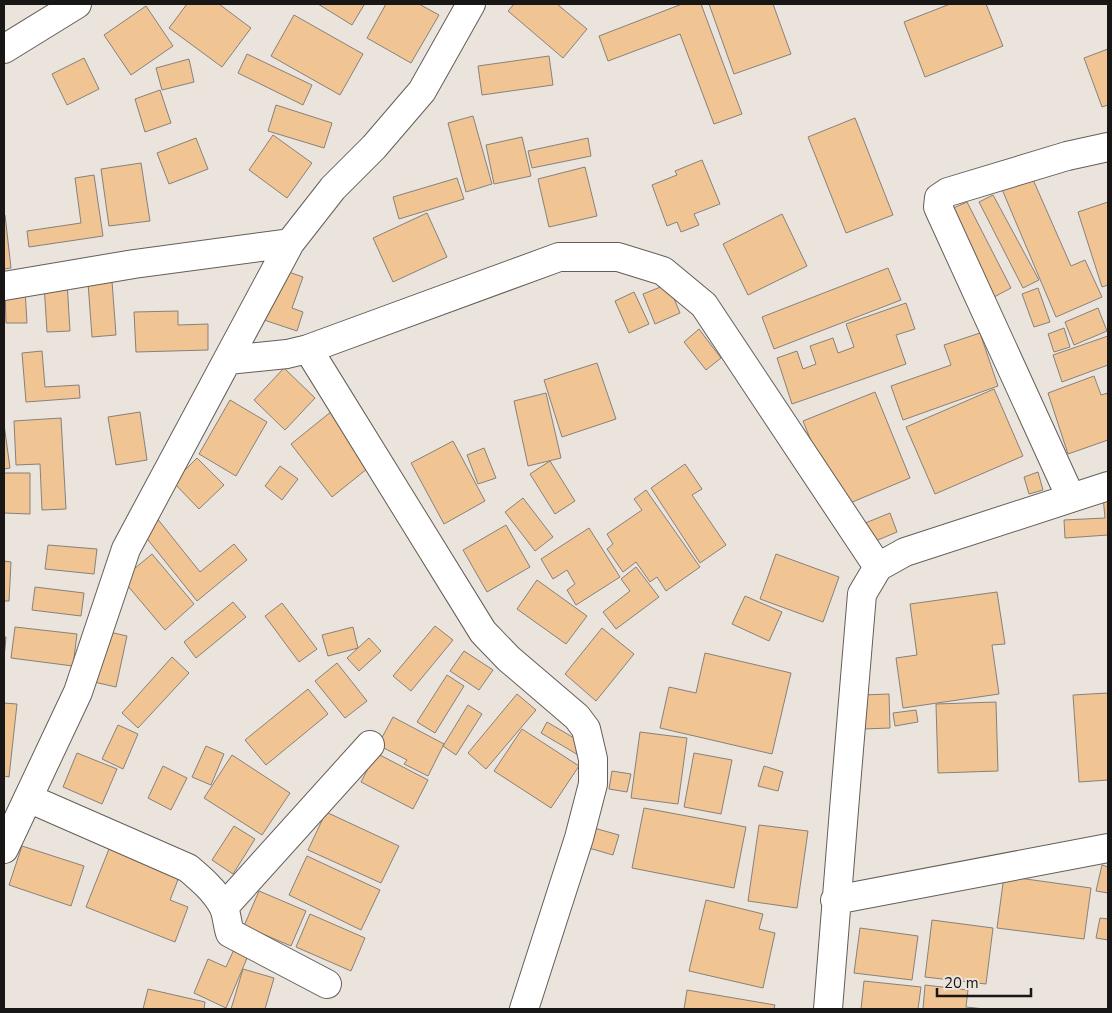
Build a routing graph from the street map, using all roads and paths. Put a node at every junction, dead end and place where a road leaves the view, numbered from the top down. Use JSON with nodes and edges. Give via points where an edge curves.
{"nodes":[{"id":1,"x":77,"y":4,"type":"edge"},
{"id":2,"x":471,"y":4,"type":"edge"},
{"id":3,"x":4,"y":49,"type":"edge"},
{"id":4,"x":1108,"y":147,"type":"edge"},
{"id":5,"x":290,"y":243,"type":"junction"},
{"id":6,"x":4,"y":286,"type":"edge"},
{"id":7,"x":308,"y":349,"type":"junction"},
{"id":8,"x":228,"y":360,"type":"junction"},
{"id":9,"x":1108,"y":486,"type":"edge"},
{"id":10,"x":1071,"y":498,"type":"junction"},
{"id":11,"x":878,"y":567,"type":"junction"},
{"id":12,"x":370,"y":745,"type":"dead end"},
{"id":13,"x":28,"y":798,"type":"junction"},
{"id":14,"x":1108,"y":848,"type":"edge"},
{"id":15,"x":4,"y":849,"type":"edge"},
{"id":16,"x":836,"y":900,"type":"junction"},
{"id":17,"x":224,"y":907,"type":"junction"},
{"id":18,"x":327,"y":984,"type":"dead end"},
{"id":19,"x":524,"y":1009,"type":"edge"},
{"id":20,"x":828,"y":1009,"type":"edge"}],
"edges":[{"from":1,"to":3,"type":"street"},
{"from":2,"to":5,"type":"street","via":[[422,91],[333,188]]},
{"from":4,"to":10,"type":"street","via":[[948,192],[939,198],[938,207]]},
{"from":5,"to":6,"type":"street"},
{"from":5,"to":8,"type":"street"},
{"from":7,"to":8,"type":"street"},
{"from":7,"to":11,"type":"street","via":[[559,258],[618,257],[663,271],[704,305]]},
{"from":7,"to":19,"type":"street","via":[[483,632],[509,659],[577,717],[586,729],[593,760],[593,784]]},
{"from":8,"to":13,"type":"street","via":[[126,549],[78,692]]},
{"from":9,"to":10,"type":"street"},
{"from":10,"to":11,"type":"street","via":[[905,552]]},
{"from":11,"to":16,"type":"street","via":[[862,594]]},
{"from":12,"to":17,"type":"street"},
{"from":13,"to":15,"type":"street"},
{"from":13,"to":17,"type":"street","via":[[188,868]]},
{"from":14,"to":16,"type":"street"},
{"from":16,"to":20,"type":"street"},
{"from":17,"to":18,"type":"street","via":[[230,933]]}]}
